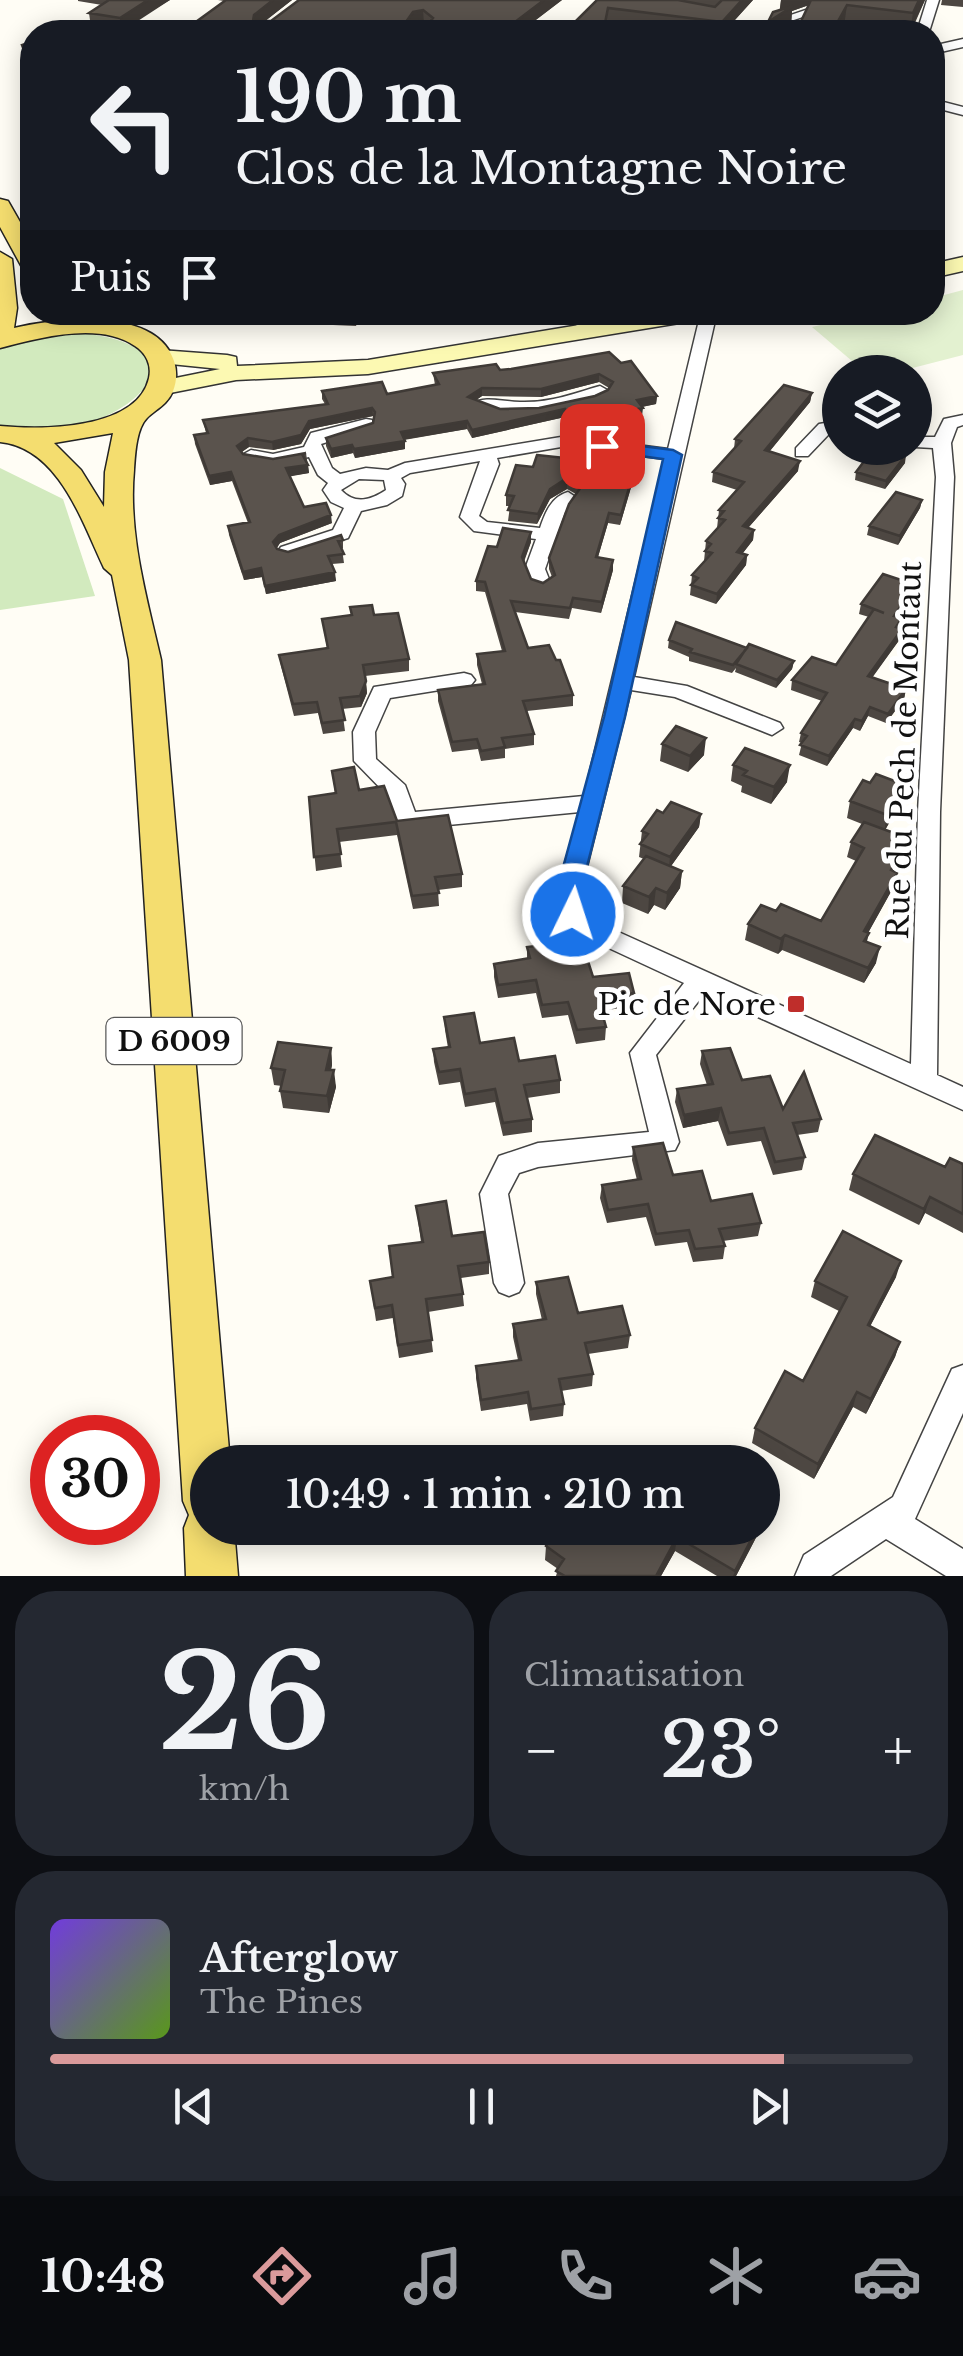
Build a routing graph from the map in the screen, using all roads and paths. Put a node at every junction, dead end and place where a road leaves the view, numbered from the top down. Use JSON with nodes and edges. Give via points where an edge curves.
{"nodes":[{"id":1,"x":848,"y":0,"type":"edge"},
{"id":2,"x":785,"y":20,"type":"edge"},
{"id":3,"x":0,"y":206,"type":"edge"},
{"id":4,"x":20,"y":242,"type":"edge"},
{"id":5,"x":0,"y":259,"type":"edge"},
{"id":6,"x":96,"y":325,"type":"edge"},
{"id":7,"x":588,"y":325,"type":"edge"},
{"id":8,"x":622,"y":325,"type":"edge"},
{"id":9,"x":704,"y":325,"type":"edge"},
{"id":10,"x":104,"y":328,"type":"junction"},
{"id":11,"x":563,"y":334,"type":"junction"},
{"id":12,"x":0,"y":337,"type":"edge"},
{"id":13,"x":160,"y":357,"type":"junction"},
{"id":14,"x":316,"y":369,"type":"junction"},
{"id":15,"x":160,"y":388,"type":"junction"},
{"id":16,"x":600,"y":391,"type":"edge"},
{"id":17,"x":481,"y":404,"type":"edge"},
{"id":18,"x":546,"y":404,"type":"junction"},
{"id":19,"x":134,"y":414,"type":"junction"},
{"id":20,"x":366,"y":424,"type":"edge"},
{"id":21,"x":952,"y":429,"type":"edge"},
{"id":22,"x":822,"y":430,"type":"edge"},
{"id":23,"x":12,"y":436,"type":"edge"},
{"id":24,"x":567,"y":442,"type":"junction"},
{"id":25,"x":312,"y":451,"type":"junction"},
{"id":26,"x":802,"y":452,"type":"dead end"},
{"id":27,"x":251,"y":455,"type":"edge"},
{"id":28,"x":673,"y":455,"type":"junction"},
{"id":29,"x":486,"y":456,"type":"junction"},
{"id":30,"x":390,"y":476,"type":"junction"},
{"id":31,"x":337,"y":481,"type":"junction"},
{"id":32,"x":568,"y":498,"type":"edge"},
{"id":33,"x":354,"y":506,"type":"junction"},
{"id":34,"x":548,"y":535,"type":"junction"},
{"id":35,"x":288,"y":551,"type":"edge"},
{"id":36,"x":127,"y":583,"type":"junction"},
{"id":37,"x":541,"y":584,"type":"edge"},
{"id":38,"x":464,"y":680,"type":"dead end"},
{"id":39,"x":623,"y":682,"type":"junction"},
{"id":40,"x":772,"y":728,"type":"dead end"},
{"id":41,"x":593,"y":803,"type":"junction"},
{"id":42,"x":701,"y":980,"type":"junction"},
{"id":43,"x":924,"y":1081,"type":"junction"},
{"id":44,"x":963,"y":1098,"type":"edge"},
{"id":45,"x":509,"y":1284,"type":"dead end"},
{"id":46,"x":963,"y":1379,"type":"edge"},
{"id":47,"x":204,"y":1445,"type":"edge"},
{"id":48,"x":886,"y":1520,"type":"junction"},
{"id":49,"x":210,"y":1545,"type":"edge"},
{"id":50,"x":963,"y":1568,"type":"edge"},
{"id":51,"x":212,"y":1576,"type":"edge"},
{"id":52,"x":811,"y":1576,"type":"edge"}],
"edges":[{"from":1,"to":2,"type":"street"},
{"from":3,"to":4,"type":"main road"},
{"from":5,"to":12,"type":"main road"},
{"from":6,"to":10,"type":"main road"},
{"from":7,"to":11,"type":"street"},
{"from":8,"to":11,"type":"street"},
{"from":9,"to":28,"type":"street"},
{"from":10,"to":12,"type":"main road","via":[[46,327]]},
{"from":10,"to":13,"type":"main road","via":[[138,338]]},
{"from":11,"to":14,"type":"street","via":[[368,368]]},
{"from":13,"to":14,"type":"street"},
{"from":13,"to":15,"type":"main road"},
{"from":14,"to":15,"type":"street","via":[[236,373]]},
{"from":15,"to":19,"type":"main road"},
{"from":16,"to":18,"type":"street","via":[[584,400]]},
{"from":17,"to":18,"type":"street"},
{"from":18,"to":24,"type":"street"},
{"from":19,"to":23,"type":"main road","via":[[82,433]]},
{"from":19,"to":36,"type":"main road","number":"D 6009","via":[[118,473]]},
{"from":20,"to":25,"type":"street","via":[[318,438]]},
{"from":21,"to":43,"type":"street","name":"Rue du Pech de Montaut","via":[[929,812]]},
{"from":22,"to":26,"type":"street"},
{"from":23,"to":36,"type":"main road","number":"D 6009","via":[[56,455]]},
{"from":24,"to":28,"type":"street"},
{"from":24,"to":29,"type":"street"},
{"from":25,"to":27,"type":"street"},
{"from":25,"to":31,"type":"street"},
{"from":28,"to":39,"type":"street"},
{"from":29,"to":30,"type":"street"},
{"from":29,"to":34,"type":"street","via":[[490,464],[472,522]]},
{"from":30,"to":31,"type":"street","via":[[368,473]]},
{"from":30,"to":33,"type":"street","via":[[395,492],[386,500]]},
{"from":31,"to":33,"type":"street","via":[[335,498]]},
{"from":32,"to":34,"type":"street"},
{"from":33,"to":35,"type":"street","via":[[341,534]]},
{"from":34,"to":37,"type":"street","via":[[536,569]]},
{"from":36,"to":47,"type":"main road","number":"D 6009","via":[[145,660]]},
{"from":38,"to":41,"type":"street","via":[[382,692],[364,732],[365,761],[397,791],[407,821]]},
{"from":39,"to":40,"type":"street","via":[[678,691]]},
{"from":39,"to":41,"type":"street"},
{"from":41,"to":42,"type":"street","via":[[570,886],[573,914],[594,931]]},
{"from":42,"to":43,"type":"street"},
{"from":42,"to":45,"type":"street","via":[[643,1053],[665,1142],[509,1164],[494,1194]]},
{"from":43,"to":44,"type":"street"},
{"from":46,"to":48,"type":"street","via":[[904,1508]]},
{"from":48,"to":50,"type":"street"},
{"from":48,"to":52,"type":"street"},
{"from":49,"to":51,"type":"main road"}]}
